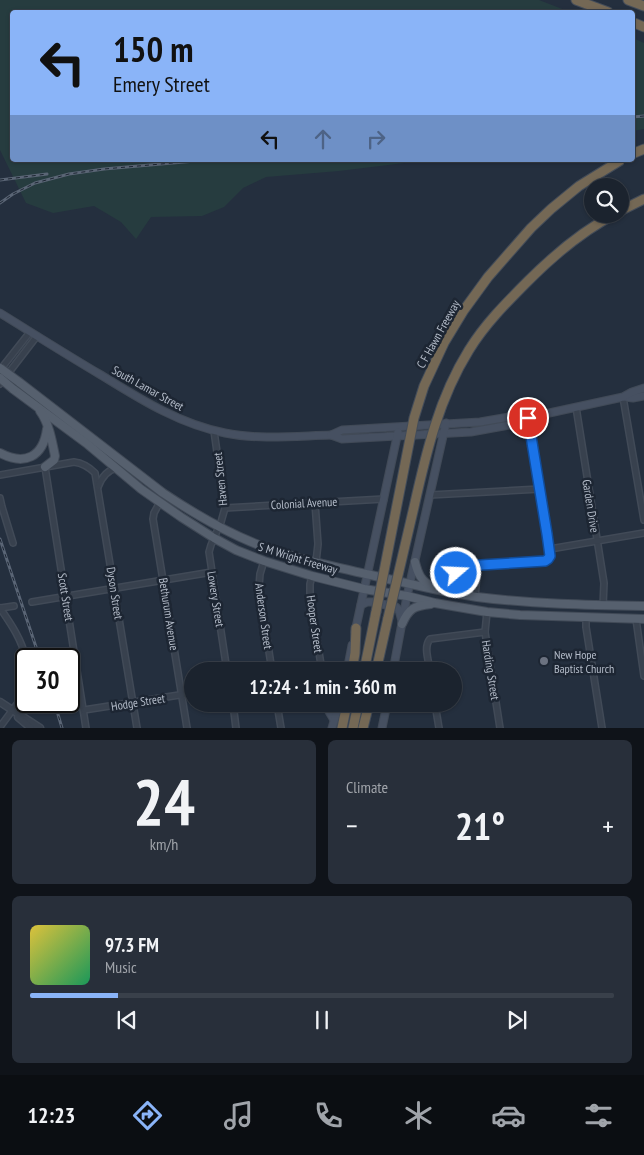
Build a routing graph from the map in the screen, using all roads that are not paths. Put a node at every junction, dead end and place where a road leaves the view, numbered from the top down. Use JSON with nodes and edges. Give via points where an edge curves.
{"nodes":[{"id":1,"x":576,"y":0,"type":"edge"},
{"id":2,"x":628,"y":0,"type":"edge"},
{"id":3,"x":644,"y":6,"type":"edge"},
{"id":4,"x":603,"y":10,"type":"edge"},
{"id":5,"x":618,"y":162,"type":"edge"},
{"id":6,"x":644,"y":199,"type":"edge"},
{"id":7,"x":629,"y":206,"type":"edge"},
{"id":8,"x":600,"y":223,"type":"edge"},
{"id":9,"x":0,"y":313,"type":"edge"},
{"id":10,"x":30,"y":332,"type":"junction"},
{"id":11,"x":37,"y":336,"type":"junction"},
{"id":12,"x":0,"y":369,"type":"edge"},
{"id":13,"x":0,"y":378,"type":"edge"},
{"id":14,"x":0,"y":384,"type":"edge"},
{"id":15,"x":16,"y":385,"type":"junction"},
{"id":16,"x":644,"y":388,"type":"edge"},
{"id":17,"x":624,"y":396,"type":"junction"},
{"id":18,"x":644,"y":396,"type":"edge"},
{"id":19,"x":576,"y":407,"type":"junction"},
{"id":20,"x":528,"y":418,"type":"junction"},
{"id":21,"x":517,"y":420,"type":"junction"},
{"id":22,"x":446,"y":423,"type":"junction"},
{"id":23,"x":400,"y":426,"type":"junction"},
{"id":24,"x":48,"y":427,"type":"junction"},
{"id":25,"x":214,"y":431,"type":"junction"},
{"id":26,"x":331,"y":434,"type":"junction"},
{"id":27,"x":444,"y":434,"type":"junction"},
{"id":28,"x":398,"y":436,"type":"junction"},
{"id":29,"x":0,"y":453,"type":"edge"},
{"id":30,"x":45,"y":467,"type":"junction"},
{"id":31,"x":117,"y":468,"type":"junction"},
{"id":32,"x":0,"y":475,"type":"edge"},
{"id":33,"x":98,"y":487,"type":"junction"},
{"id":34,"x":540,"y":489,"type":"junction"},
{"id":35,"x":430,"y":495,"type":"junction"},
{"id":36,"x":0,"y":498,"type":"edge"},
{"id":37,"x":384,"y":499,"type":"junction"},
{"id":38,"x":160,"y":502,"type":"junction"},
{"id":39,"x":315,"y":503,"type":"junction"},
{"id":40,"x":225,"y":508,"type":"junction"},
{"id":41,"x":644,"y":520,"type":"edge"},
{"id":42,"x":218,"y":527,"type":"junction"},
{"id":43,"x":644,"y":533,"type":"edge"},
{"id":44,"x":214,"y":538,"type":"junction"},
{"id":45,"x":597,"y":542,"type":"junction"},
{"id":46,"x":13,"y":543,"type":"dead end"},
{"id":47,"x":550,"y":550,"type":"junction"},
{"id":48,"x":264,"y":561,"type":"junction"},
{"id":49,"x":316,"y":562,"type":"junction"},
{"id":50,"x":415,"y":562,"type":"junction"},
{"id":51,"x":478,"y":565,"type":"junction"},
{"id":52,"x":212,"y":572,"type":"junction"},
{"id":53,"x":456,"y":573,"type":"dead end"},
{"id":54,"x":368,"y":574,"type":"junction"},
{"id":55,"x":312,"y":576,"type":"junction"},
{"id":56,"x":163,"y":580,"type":"junction"},
{"id":57,"x":410,"y":584,"type":"junction"},
{"id":58,"x":114,"y":588,"type":"junction"},
{"id":59,"x":364,"y":589,"type":"junction"},
{"id":60,"x":438,"y":590,"type":"junction"},
{"id":61,"x":66,"y":596,"type":"junction"},
{"id":62,"x":408,"y":596,"type":"junction"},
{"id":63,"x":475,"y":597,"type":"junction"},
{"id":64,"x":32,"y":602,"type":"dead end"},
{"id":65,"x":435,"y":603,"type":"junction"},
{"id":66,"x":361,"y":605,"type":"junction"},
{"id":67,"x":14,"y":606,"type":"dead end"},
{"id":68,"x":603,"y":606,"type":"junction"},
{"id":69,"x":644,"y":606,"type":"edge"},
{"id":70,"x":0,"y":608,"type":"edge"},
{"id":71,"x":487,"y":612,"type":"junction"},
{"id":72,"x":586,"y":617,"type":"junction"},
{"id":73,"x":640,"y":619,"type":"edge"},
{"id":74,"x":402,"y":624,"type":"junction"},
{"id":75,"x":356,"y":628,"type":"junction"},
{"id":76,"x":485,"y":632,"type":"junction"},
{"id":77,"x":24,"y":648,"type":"edge"},
{"id":78,"x":227,"y":662,"type":"edge"},
{"id":79,"x":270,"y":662,"type":"edge"},
{"id":80,"x":321,"y":662,"type":"edge"},
{"id":81,"x":348,"y":662,"type":"edge"},
{"id":82,"x":354,"y":662,"type":"edge"},
{"id":83,"x":366,"y":662,"type":"edge"},
{"id":84,"x":378,"y":662,"type":"edge"},
{"id":85,"x":395,"y":662,"type":"edge"},
{"id":86,"x":428,"y":662,"type":"edge"},
{"id":87,"x":644,"y":676,"type":"edge"},
{"id":88,"x":182,"y":695,"type":"junction"},
{"id":89,"x":0,"y":702,"type":"edge"},
{"id":90,"x":133,"y":703,"type":"junction"},
{"id":91,"x":15,"y":708,"type":"edge"},
{"id":92,"x":84,"y":710,"type":"junction"},
{"id":93,"x":13,"y":711,"type":"junction"},
{"id":94,"x":234,"y":712,"type":"edge"},
{"id":95,"x":278,"y":712,"type":"edge"},
{"id":96,"x":327,"y":712,"type":"edge"},
{"id":97,"x":337,"y":712,"type":"edge"},
{"id":98,"x":345,"y":712,"type":"edge"},
{"id":99,"x":356,"y":712,"type":"edge"},
{"id":100,"x":366,"y":712,"type":"edge"},
{"id":101,"x":385,"y":712,"type":"edge"},
{"id":102,"x":436,"y":712,"type":"edge"},
{"id":103,"x":333,"y":724,"type":"edge"},
{"id":104,"x":0,"y":727,"type":"edge"},
{"id":105,"x":31,"y":728,"type":"edge"},
{"id":106,"x":40,"y":728,"type":"edge"},
{"id":107,"x":86,"y":728,"type":"edge"},
{"id":108,"x":137,"y":728,"type":"edge"},
{"id":109,"x":187,"y":728,"type":"edge"},
{"id":110,"x":236,"y":728,"type":"edge"},
{"id":111,"x":281,"y":728,"type":"edge"},
{"id":112,"x":342,"y":728,"type":"edge"},
{"id":113,"x":353,"y":728,"type":"edge"},
{"id":114,"x":363,"y":728,"type":"edge"},
{"id":115,"x":382,"y":728,"type":"edge"},
{"id":116,"x":439,"y":728,"type":"edge"},
{"id":117,"x":500,"y":728,"type":"edge"},
{"id":118,"x":602,"y":728,"type":"edge"}],
"edges":[{"from":1,"to":4,"type":"highway"},
{"from":2,"to":3,"type":"highway"},
{"from":5,"to":83,"type":"highway","name":"C F Hawn Freeway","bridge":true,"via":[[579,186],[531,228],[480,288],[444,343],[424,386],[414,418]]},
{"from":6,"to":7,"type":"highway"},
{"from":8,"to":84,"type":"highway","bridge":true,"via":[[560,250],[510,299],[489,322],[462,362],[428,446]]},
{"from":9,"to":10,"type":"main road","name":"South Lamar Street"},
{"from":10,"to":11,"type":"main road","name":"South Lamar Street"},
{"from":10,"to":12,"type":"street"},
{"from":11,"to":14,"type":"street"},
{"from":11,"to":25,"type":"main road","name":"South Lamar Street","via":[[162,411]]},
{"from":12,"to":15,"type":"main road","name":"S M Wright Freeway","bridge":true},
{"from":13,"to":15,"type":"main road","name":"S M Wright Freeway","bridge":true},
{"from":15,"to":24,"type":"main road","via":[[42,414]]},
{"from":15,"to":31,"type":"main road","name":"S M Wright Freeway"},
{"from":15,"to":42,"type":"main road","name":"S M Wright Freeway","via":[[163,493]]},
{"from":16,"to":17,"type":"main road","name":"South Lamar Street"},
{"from":17,"to":18,"type":"main road","name":"South Lamar Street"},
{"from":17,"to":19,"type":"main road","name":"South Lamar Street"},
{"from":17,"to":41,"type":"street"},
{"from":19,"to":20,"type":"main road","name":"South Lamar Street"},
{"from":19,"to":45,"type":"street","name":"Garden Drive"},
{"from":20,"to":21,"type":"main road","name":"South Lamar Street"},
{"from":20,"to":34,"type":"street"},
{"from":21,"to":22,"type":"main road","name":"South Lamar Street"},
{"from":21,"to":27,"type":"main road","name":"South Lamar Street","via":[[510,425]]},
{"from":22,"to":23,"type":"main road","name":"South Lamar Street"},
{"from":22,"to":27,"type":"main road"},
{"from":23,"to":26,"type":"main road","name":"South Lamar Street","via":[[342,430]]},
{"from":23,"to":28,"type":"main road"},
{"from":24,"to":29,"type":"main road","via":[[42,446],[26,459],[14,460]]},
{"from":24,"to":30,"type":"main road","via":[[55,456]]},
{"from":25,"to":26,"type":"main road","name":"South Lamar Street","via":[[252,436]]},
{"from":25,"to":40,"type":"street","name":"Haven Street"},
{"from":26,"to":28,"type":"main road","name":"South Lamar Street","via":[[342,439]]},
{"from":27,"to":28,"type":"main road","name":"South Lamar Street"},
{"from":27,"to":35,"type":"main road"},
{"from":28,"to":37,"type":"main road"},
{"from":30,"to":32,"type":"street","name":"Dyson Street"},
{"from":30,"to":33,"type":"street","name":"Dyson Street","via":[[79,462],[94,471]]},
{"from":30,"to":61,"type":"street","name":"Scott Street"},
{"from":31,"to":33,"type":"street","via":[[108,472]]},
{"from":31,"to":38,"type":"main road","name":"S M Wright Freeway"},
{"from":33,"to":58,"type":"street","name":"Dyson Street"},
{"from":34,"to":35,"type":"street"},
{"from":34,"to":47,"type":"street"},
{"from":35,"to":50,"type":"main road"},
{"from":36,"to":46,"type":"street"},
{"from":37,"to":39,"type":"street","name":"Colonial Avenue"},
{"from":37,"to":54,"type":"main road"},
{"from":38,"to":44,"type":"main road","name":"S M Wright Freeway"},
{"from":38,"to":56,"type":"street","name":"Bethurum Avenue","via":[[153,519]]},
{"from":39,"to":40,"type":"street","name":"Colonial Avenue"},
{"from":39,"to":49,"type":"street"},
{"from":40,"to":42,"type":"street","name":"Haven Street"},
{"from":42,"to":44,"type":"street","name":"Lowery Street"},
{"from":42,"to":49,"type":"main road","name":"S M Wright Freeway","via":[[268,549]]},
{"from":43,"to":45,"type":"street"},
{"from":44,"to":48,"type":"main road","name":"S M Wright Freeway"},
{"from":44,"to":52,"type":"street","name":"Lowery Street","via":[[209,552]]},
{"from":45,"to":47,"type":"street"},
{"from":45,"to":68,"type":"street","name":"Garden Drive","via":[[604,583]]},
{"from":47,"to":51,"type":"street","via":[[545,561]]},
{"from":48,"to":55,"type":"main road","name":"S M Wright Freeway"},
{"from":48,"to":79,"type":"street","name":"Anderson Street","via":[[258,587]]},
{"from":49,"to":54,"type":"main road","name":"S M Wright Freeway"},
{"from":50,"to":57,"type":"main road"},
{"from":50,"to":60,"type":"main road","via":[[420,576]]},
{"from":51,"to":53,"type":"street","via":[[464,566]]},
{"from":51,"to":63,"type":"street"},
{"from":52,"to":56,"type":"street"},
{"from":52,"to":78,"type":"street","name":"Lowery Street"},
{"from":54,"to":57,"type":"main road","name":"S M Wright Freeway"},
{"from":54,"to":59,"type":"main road"},
{"from":55,"to":59,"type":"main road","name":"S M Wright Freeway"},
{"from":55,"to":80,"type":"street","name":"Hooper Street","via":[[310,596]]},
{"from":56,"to":58,"type":"street"},
{"from":56,"to":88,"type":"street","name":"Bethurum Avenue"},
{"from":57,"to":60,"type":"main road","name":"S M Wright Freeway"},
{"from":57,"to":62,"type":"main road"},
{"from":58,"to":61,"type":"street"},
{"from":58,"to":90,"type":"street","name":"Dyson Street"},
{"from":59,"to":62,"type":"main road","name":"S M Wright Freeway"},
{"from":59,"to":66,"type":"main road"},
{"from":60,"to":63,"type":"main road","name":"S M Wright Freeway"},
{"from":61,"to":64,"type":"street"},
{"from":61,"to":92,"type":"street","name":"Scott Street"},
{"from":62,"to":65,"type":"main road","name":"S M Wright Freeway"},
{"from":62,"to":74,"type":"main road"},
{"from":63,"to":68,"type":"main road","name":"S M Wright Freeway"},
{"from":65,"to":71,"type":"main road","name":"S M Wright Freeway"},
{"from":65,"to":74,"type":"main road","via":[[414,608]]},
{"from":66,"to":74,"type":"main road","via":[[372,602],[396,607]]},
{"from":66,"to":75,"type":"main road"},
{"from":67,"to":70,"type":"street"},
{"from":68,"to":69,"type":"main road","name":"S M Wright Freeway"},
{"from":70,"to":77,"type":"street"},
{"from":71,"to":72,"type":"main road","name":"S M Wright Freeway"},
{"from":71,"to":76,"type":"street","name":"Harding Street"},
{"from":72,"to":73,"type":"main road","name":"S M Wright Freeway"},
{"from":72,"to":118,"type":"street"},
{"from":73,"to":87,"type":"street"},
{"from":74,"to":85,"type":"main road"},
{"from":75,"to":81,"type":"main road"},
{"from":75,"to":82,"type":"highway"},
{"from":76,"to":86,"type":"street","via":[[430,639],[426,644]]},
{"from":76,"to":117,"type":"street","name":"Harding Street"},
{"from":88,"to":90,"type":"street","name":"Hodge Street"},
{"from":88,"to":109,"type":"street","name":"Bethurum Avenue"},
{"from":89,"to":93,"type":"street"},
{"from":90,"to":92,"type":"street","name":"Hodge Street"},
{"from":90,"to":108,"type":"street","name":"Dyson Street"},
{"from":91,"to":93,"type":"street"},
{"from":92,"to":107,"type":"street","name":"Scott Street"},
{"from":93,"to":104,"type":"street"},
{"from":93,"to":105,"type":"street"},
{"from":93,"to":106,"type":"street"},
{"from":94,"to":110,"type":"street"},
{"from":95,"to":111,"type":"street"},
{"from":96,"to":103,"type":"main road"},
{"from":97,"to":103,"type":"main road"},
{"from":98,"to":112,"type":"highway"},
{"from":99,"to":113,"type":"highway"},
{"from":100,"to":114,"type":"highway"},
{"from":101,"to":115,"type":"main road"},
{"from":102,"to":116,"type":"street"}]}
